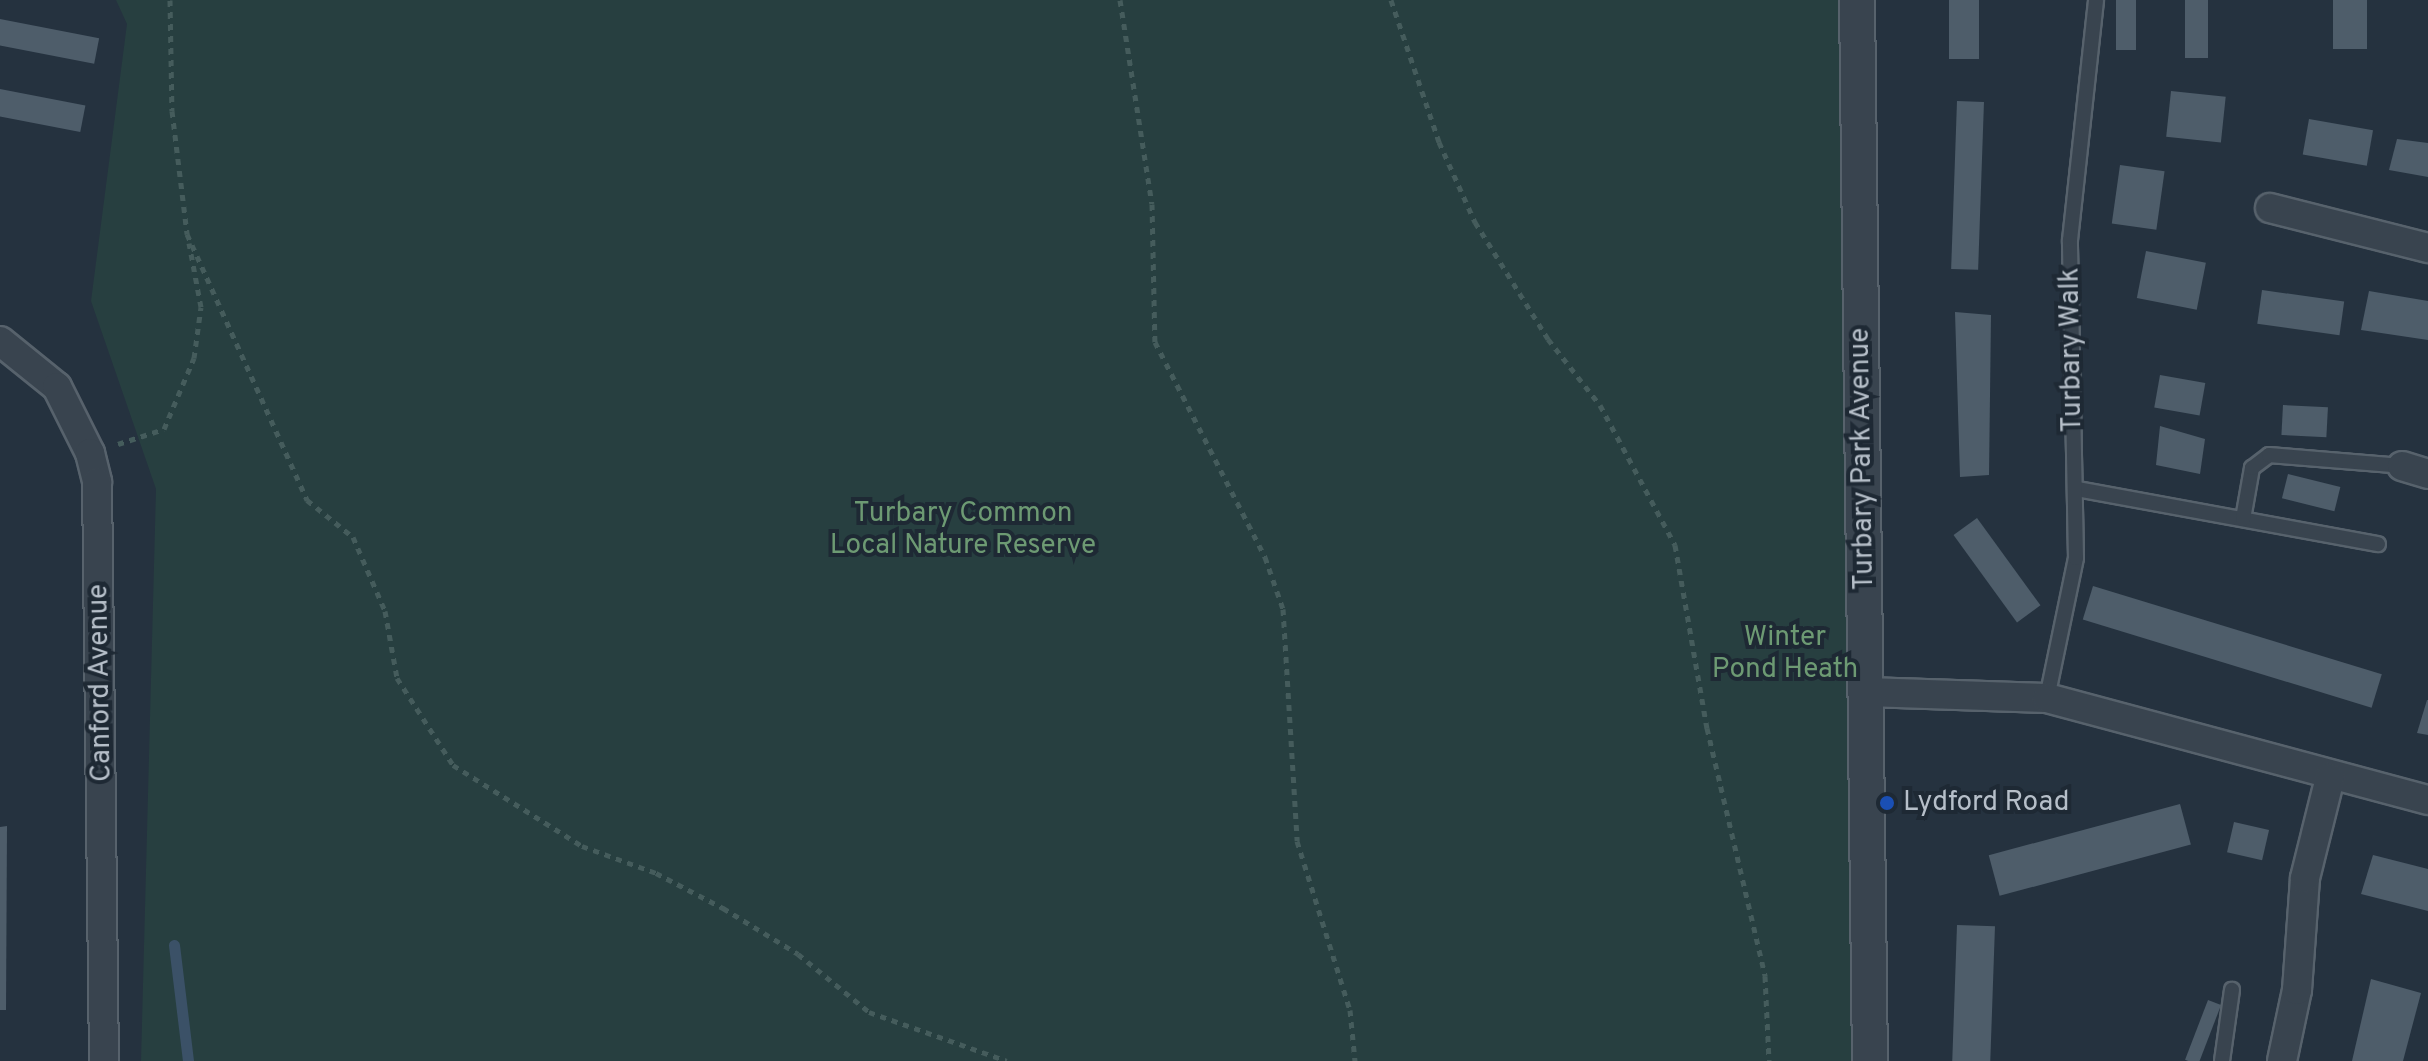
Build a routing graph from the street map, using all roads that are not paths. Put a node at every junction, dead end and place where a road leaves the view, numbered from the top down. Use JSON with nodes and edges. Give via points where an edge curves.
{"nodes":[{"id":1,"x":1857,"y":0,"type":"edge"},
{"id":2,"x":2096,"y":0,"type":"edge"},
{"id":3,"x":2270,"y":208,"type":"dead end"},
{"id":4,"x":2428,"y":248,"type":"edge"},
{"id":5,"x":0,"y":341,"type":"edge"},
{"id":6,"x":2415,"y":470,"type":"edge"},
{"id":7,"x":2077,"y":489,"type":"junction"},
{"id":8,"x":2243,"y":519,"type":"junction"},
{"id":9,"x":2378,"y":544,"type":"dead end"},
{"id":10,"x":1866,"y":692,"type":"junction"},
{"id":11,"x":2047,"y":698,"type":"junction"},
{"id":12,"x":2330,"y":778,"type":"junction"},
{"id":13,"x":2428,"y":800,"type":"edge"},
{"id":14,"x":2232,"y":990,"type":"dead end"},
{"id":15,"x":104,"y":1061,"type":"edge"},
{"id":16,"x":1870,"y":1061,"type":"edge"},
{"id":17,"x":2222,"y":1061,"type":"edge"},
{"id":18,"x":2282,"y":1061,"type":"edge"}],
"edges":[{"from":1,"to":10,"type":"street","name":"Turbary Park Avenue"},
{"from":2,"to":7,"type":"lane","name":"Turbary Walk","via":[[2070,240],[2069,365]]},
{"from":3,"to":4,"type":"street"},
{"from":5,"to":15,"type":"street","name":"Canford Avenue","via":[[57,387],[90,453],[100,522]]},
{"from":6,"to":8,"type":"lane","via":[[2269,455],[2252,468]]},
{"from":7,"to":8,"type":"lane"},
{"from":7,"to":11,"type":"lane","name":"Turbary Walk","via":[[2076,558]]},
{"from":8,"to":9,"type":"lane"},
{"from":10,"to":11,"type":"street"},
{"from":10,"to":16,"type":"street","name":"Turbary Park Avenue"},
{"from":11,"to":12,"type":"street","via":[[2140,719]]},
{"from":12,"to":13,"type":"street"},
{"from":12,"to":18,"type":"street","via":[[2305,878],[2297,990]]},
{"from":14,"to":17,"type":"lane"}]}
